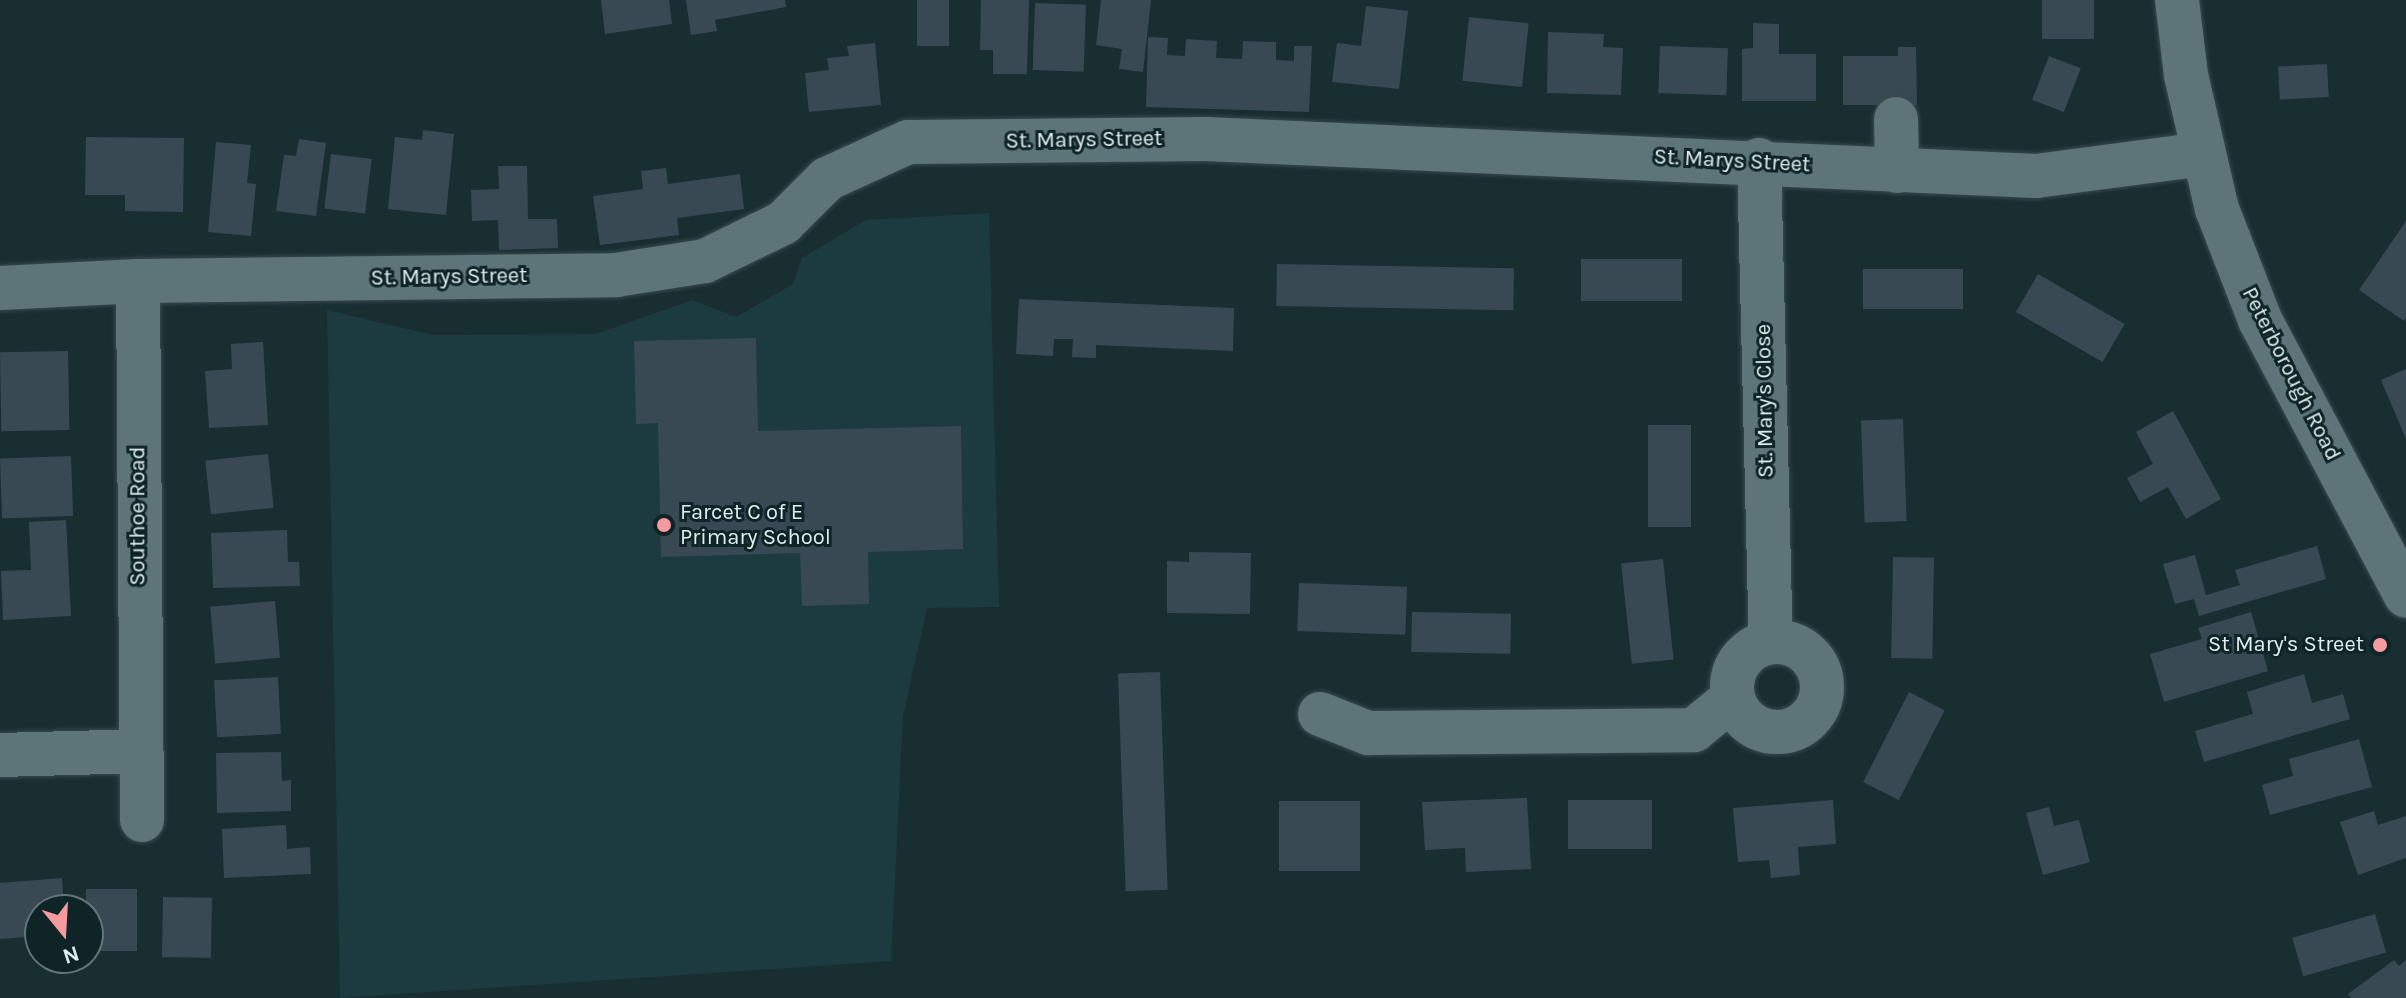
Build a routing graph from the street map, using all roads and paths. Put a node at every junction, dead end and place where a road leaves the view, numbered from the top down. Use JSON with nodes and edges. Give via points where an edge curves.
{"nodes":[{"id":1,"x":2177,"y":0,"type":"edge"},
{"id":2,"x":1896,"y":119,"type":"dead end"},
{"id":3,"x":2203,"y":154,"type":"junction"},
{"id":4,"x":1759,"y":160,"type":"junction"},
{"id":5,"x":1897,"y":171,"type":"junction"},
{"id":6,"x":138,"y":281,"type":"junction"},
{"id":7,"x":0,"y":288,"type":"edge"},
{"id":8,"x":2406,"y":596,"type":"edge"},
{"id":9,"x":1771,"y":642,"type":"junction"},
{"id":10,"x":1733,"y":698,"type":"junction"},
{"id":11,"x":1320,"y":714,"type":"dead end"},
{"id":12,"x":139,"y":751,"type":"junction"},
{"id":13,"x":0,"y":755,"type":"edge"},
{"id":14,"x":142,"y":820,"type":"dead end"}],
"edges":[{"from":1,"to":3,"type":"street","name":"Peterborough Road"},
{"from":2,"to":5,"type":"street"},
{"from":3,"to":5,"type":"street","name":"St. Marys Street","via":[[2036,176]]},
{"from":3,"to":8,"type":"street","name":"Peterborough Road","via":[[2217,209],[2260,320]]},
{"from":4,"to":5,"type":"street","name":"St. Marys Street"},
{"from":4,"to":6,"type":"street","name":"St. Marys Street","via":[[1206,139],[908,142],[827,179],[783,223],[705,261],[616,275]]},
{"from":4,"to":9,"type":"street","name":"St. Mary's Close"},
{"from":6,"to":7,"type":"street","name":"St. Marys Street"},
{"from":6,"to":12,"type":"street","name":"Southoe Road"},
{"from":9,"to":10,"type":"street","via":[[1744,655],[1736,668]]},
{"from":9,"to":10,"type":"street","via":[[1786,642],[1812,657],[1823,684],[1815,713],[1791,730],[1776,732],[1749,723]]},
{"from":10,"to":11,"type":"street","via":[[1694,730],[1368,733]]},
{"from":12,"to":13,"type":"street"},
{"from":12,"to":14,"type":"street","name":"Southoe Road"}]}
